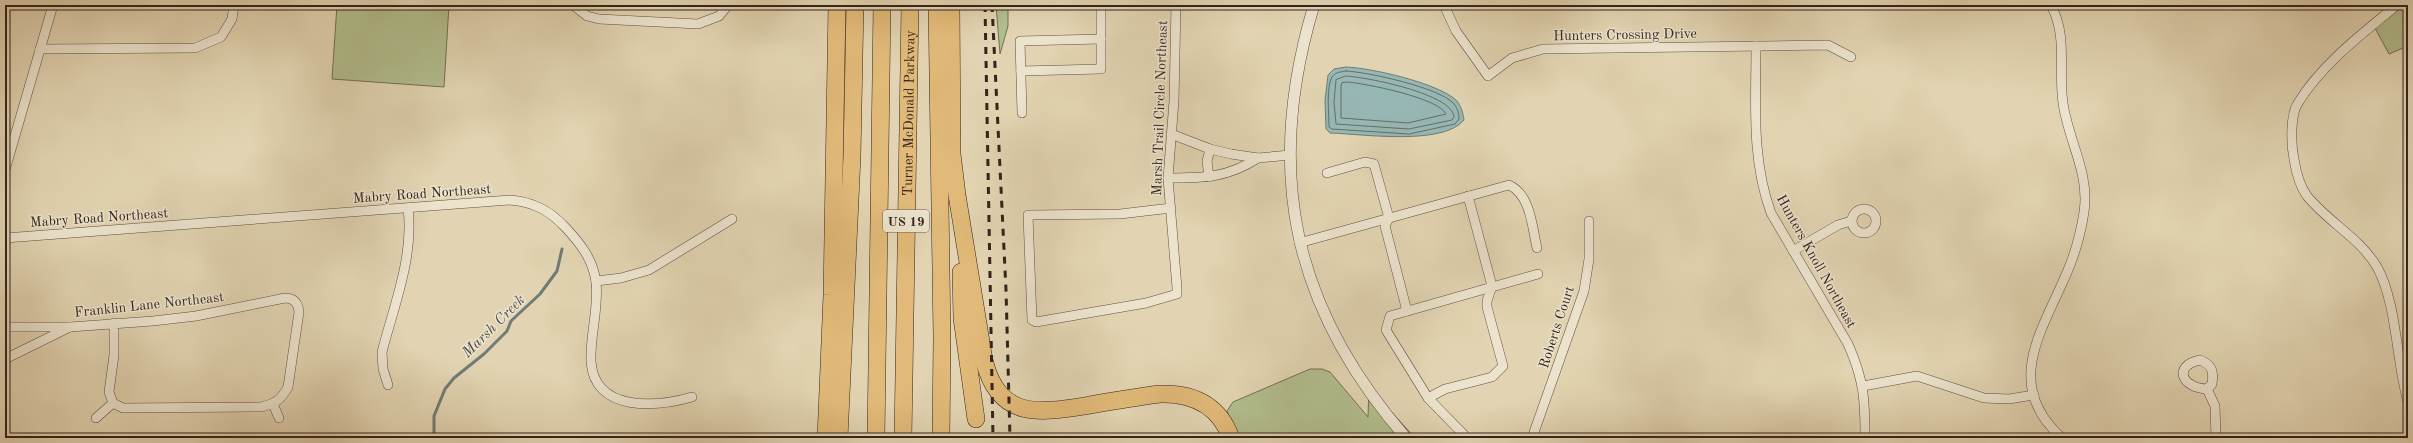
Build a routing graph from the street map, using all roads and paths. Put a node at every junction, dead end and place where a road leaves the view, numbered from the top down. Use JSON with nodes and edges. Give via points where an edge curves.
{"nodes":[{"id":1,"x":53,"y":5,"type":"edge"},
{"id":2,"x":234,"y":5,"type":"edge"},
{"id":3,"x":573,"y":5,"type":"edge"},
{"id":4,"x":728,"y":5,"type":"edge"},
{"id":5,"x":838,"y":5,"type":"edge"},
{"id":6,"x":855,"y":5,"type":"edge"},
{"id":7,"x":882,"y":5,"type":"edge"},
{"id":8,"x":910,"y":5,"type":"edge"},
{"id":9,"x":938,"y":5,"type":"edge"},
{"id":10,"x":952,"y":5,"type":"edge"},
{"id":11,"x":1101,"y":5,"type":"edge"},
{"id":12,"x":1176,"y":5,"type":"edge"},
{"id":13,"x":1314,"y":5,"type":"edge"},
{"id":14,"x":1444,"y":5,"type":"edge"},
{"id":15,"x":2051,"y":5,"type":"edge"},
{"id":16,"x":2396,"y":5,"type":"edge"},
{"id":17,"x":1101,"y":39,"type":"junction"},
{"id":18,"x":1756,"y":46,"type":"junction"},
{"id":19,"x":40,"y":49,"type":"junction"},
{"id":20,"x":1851,"y":58,"type":"dead end"},
{"id":21,"x":1021,"y":71,"type":"junction"},
{"id":22,"x":1022,"y":113,"type":"dead end"},
{"id":23,"x":1171,"y":134,"type":"junction"},
{"id":24,"x":1210,"y":149,"type":"junction"},
{"id":25,"x":1231,"y":154,"type":"junction"},
{"id":26,"x":1290,"y":155,"type":"junction"},
{"id":27,"x":1258,"y":158,"type":"junction"},
{"id":28,"x":5,"y":170,"type":"edge"},
{"id":29,"x":1233,"y":172,"type":"junction"},
{"id":30,"x":1327,"y":173,"type":"dead end"},
{"id":31,"x":1209,"y":177,"type":"junction"},
{"id":32,"x":1168,"y":178,"type":"junction"},
{"id":33,"x":956,"y":195,"type":"junction"},
{"id":34,"x":1468,"y":196,"type":"junction"},
{"id":35,"x":408,"y":208,"type":"junction"},
{"id":36,"x":1171,"y":208,"type":"junction"},
{"id":37,"x":1389,"y":218,"type":"junction"},
{"id":38,"x":732,"y":219,"type":"dead end"},
{"id":39,"x":1851,"y":220,"type":"dead end"},
{"id":40,"x":1589,"y":221,"type":"dead end"},
{"id":41,"x":5,"y":238,"type":"edge"},
{"id":42,"x":1299,"y":243,"type":"junction"},
{"id":43,"x":1537,"y":248,"type":"dead end"},
{"id":44,"x":1793,"y":251,"type":"junction"},
{"id":45,"x":1538,"y":274,"type":"dead end"},
{"id":46,"x":596,"y":281,"type":"junction"},
{"id":47,"x":1492,"y":286,"type":"junction"},
{"id":48,"x":1407,"y":311,"type":"junction"},
{"id":49,"x":114,"y":323,"type":"junction"},
{"id":50,"x":5,"y":327,"type":"edge"},
{"id":51,"x":70,"y":327,"type":"junction"},
{"id":52,"x":5,"y":359,"type":"edge"},
{"id":53,"x":388,"y":385,"type":"dead end"},
{"id":54,"x":1863,"y":386,"type":"junction"},
{"id":55,"x":2207,"y":389,"type":"dead end"},
{"id":56,"x":2034,"y":395,"type":"junction"},
{"id":57,"x":692,"y":397,"type":"dead end"},
{"id":58,"x":1428,"y":398,"type":"junction"},
{"id":59,"x":2408,"y":402,"type":"edge"},
{"id":60,"x":114,"y":403,"type":"junction"},
{"id":61,"x":273,"y":404,"type":"junction"},
{"id":62,"x":96,"y":418,"type":"dead end"},
{"id":63,"x":279,"y":418,"type":"dead end"},
{"id":64,"x":976,"y":419,"type":"dead end"},
{"id":65,"x":826,"y":438,"type":"edge"},
{"id":66,"x":839,"y":438,"type":"edge"},
{"id":67,"x":876,"y":438,"type":"edge"},
{"id":68,"x":903,"y":438,"type":"edge"},
{"id":69,"x":941,"y":438,"type":"edge"},
{"id":70,"x":1231,"y":438,"type":"edge"},
{"id":71,"x":1406,"y":438,"type":"edge"},
{"id":72,"x":1467,"y":438,"type":"edge"},
{"id":73,"x":1532,"y":438,"type":"edge"},
{"id":74,"x":1865,"y":438,"type":"edge"},
{"id":75,"x":2062,"y":438,"type":"edge"},
{"id":76,"x":2216,"y":438,"type":"edge"}],
"edges":[{"from":1,"to":19,"type":"street"},
{"from":2,"to":19,"type":"street","via":[[232,20],[221,37],[195,48]]},
{"from":3,"to":4,"type":"street","via":[[587,16],[599,19],[698,24],[719,16]]},
{"from":5,"to":65,"type":"highway","via":[[832,295]]},
{"from":6,"to":66,"type":"highway","via":[[852,156]]},
{"from":7,"to":67,"type":"highway","name":"Turner McDonald Parkway","number":"US 19"},
{"from":8,"to":68,"type":"highway","name":"Turner McDonald Parkway","number":"US 19"},
{"from":9,"to":69,"type":"highway"},
{"from":10,"to":33,"type":"highway","via":[[952,154]]},
{"from":11,"to":17,"type":"street"},
{"from":12,"to":23,"type":"street","name":"Marsh Trail Circle Northeast"},
{"from":13,"to":26,"type":"street","via":[[1295,82]]},
{"from":14,"to":18,"type":"street","name":"Hunters Crossing Drive","via":[[1456,31],[1488,76],[1512,58],[1543,49]]},
{"from":15,"to":56,"type":"street","via":[[2061,33],[2063,103],[2082,168],[2085,210],[2079,241],[2034,347],[2031,371]]},
{"from":16,"to":59,"type":"street","via":[[2334,58],[2297,104],[2291,132],[2292,153],[2298,178],[2306,194],[2322,213],[2364,250],[2384,282],[2402,383]]},
{"from":17,"to":21,"type":"street","via":[[1101,69]]},
{"from":17,"to":21,"type":"street","via":[[1020,41]]},
{"from":18,"to":20,"type":"street","name":"Hunters Crossing Drive","via":[[1828,46]]},
{"from":18,"to":44,"type":"street","name":"Hunters Knoll Northeast","via":[[1756,148],[1759,174],[1771,213]]},
{"from":19,"to":28,"type":"street"},
{"from":21,"to":22,"type":"street"},
{"from":23,"to":24,"type":"street"},
{"from":23,"to":32,"type":"street","name":"Marsh Trail Circle Northeast"},
{"from":24,"to":25,"type":"street"},
{"from":24,"to":31,"type":"street","via":[[1207,161]]},
{"from":25,"to":27,"type":"street"},
{"from":25,"to":29,"type":"street"},
{"from":26,"to":27,"type":"street"},
{"from":26,"to":42,"type":"street"},
{"from":27,"to":29,"type":"street"},
{"from":29,"to":31,"type":"street"},
{"from":30,"to":37,"type":"street","via":[[1366,162],[1374,164]]},
{"from":31,"to":32,"type":"street"},
{"from":32,"to":36,"type":"street","name":"Marsh Trail Circle Northeast"},
{"from":33,"to":64,"type":"highway","via":[[962,318]]},
{"from":33,"to":70,"type":"highway","via":[[984,360],[993,386],[1001,396],[1012,404],[1037,412],[1176,393],[1191,396],[1213,409]]},
{"from":34,"to":37,"type":"street"},
{"from":34,"to":43,"type":"street","via":[[1509,185],[1516,188],[1525,200]]},
{"from":34,"to":47,"type":"street"},
{"from":35,"to":41,"type":"street","name":"Mabry Road Northeast"},
{"from":35,"to":46,"type":"street","name":"Mabry Road Northeast","via":[[510,200],[535,204],[554,216],[580,242],[590,261]]},
{"from":35,"to":53,"type":"street","via":[[411,229],[409,250],[382,352],[383,369]]},
{"from":36,"to":36,"type":"street","name":"Marsh Trail Circle Northeast","via":[[1176,294],[1146,303],[1036,322],[1032,320],[1028,215],[1120,214]]},
{"from":37,"to":42,"type":"street"},
{"from":37,"to":48,"type":"street","via":[[1385,226]]},
{"from":38,"to":46,"type":"street","via":[[649,270],[621,278]]},
{"from":39,"to":44,"type":"street"},
{"from":40,"to":73,"type":"street","name":"Roberts Court","via":[[1589,259],[1584,291]]},
{"from":42,"to":71,"type":"street","via":[[1312,285],[1339,345],[1363,385]]},
{"from":44,"to":54,"type":"street","name":"Hunters Knoll Northeast","via":[[1848,344]]},
{"from":45,"to":47,"type":"street"},
{"from":46,"to":57,"type":"street","name":"Mabry Road Northeast","via":[[591,361],[594,375],[601,387],[616,399],[633,403],[671,403]]},
{"from":47,"to":48,"type":"street"},
{"from":47,"to":58,"type":"street","via":[[1486,301],[1503,366],[1492,377],[1445,389]]},
{"from":48,"to":58,"type":"street","via":[[1390,316],[1386,330]]},
{"from":49,"to":51,"type":"street","name":"Franklin Lane Northeast"},
{"from":49,"to":60,"type":"street","via":[[114,355],[109,392]]},
{"from":49,"to":61,"type":"street","name":"Franklin Lane Northeast","via":[[196,316],[285,298],[294,300],[299,312],[288,387],[282,397]]},
{"from":50,"to":51,"type":"street","name":"Franklin Lane Northeast"},
{"from":51,"to":52,"type":"street"},
{"from":54,"to":56,"type":"street","via":[[1917,376],[1984,398],[2010,399]]},
{"from":54,"to":74,"type":"street","name":"Hunters Knoll Northeast"},
{"from":55,"to":76,"type":"street","via":[[2215,406]]},
{"from":56,"to":75,"type":"street","via":[[2046,420]]},
{"from":58,"to":72,"type":"street"},
{"from":60,"to":61,"type":"street","via":[[123,408],[261,407]]},
{"from":60,"to":62,"type":"street"},
{"from":61,"to":63,"type":"street"}]}
